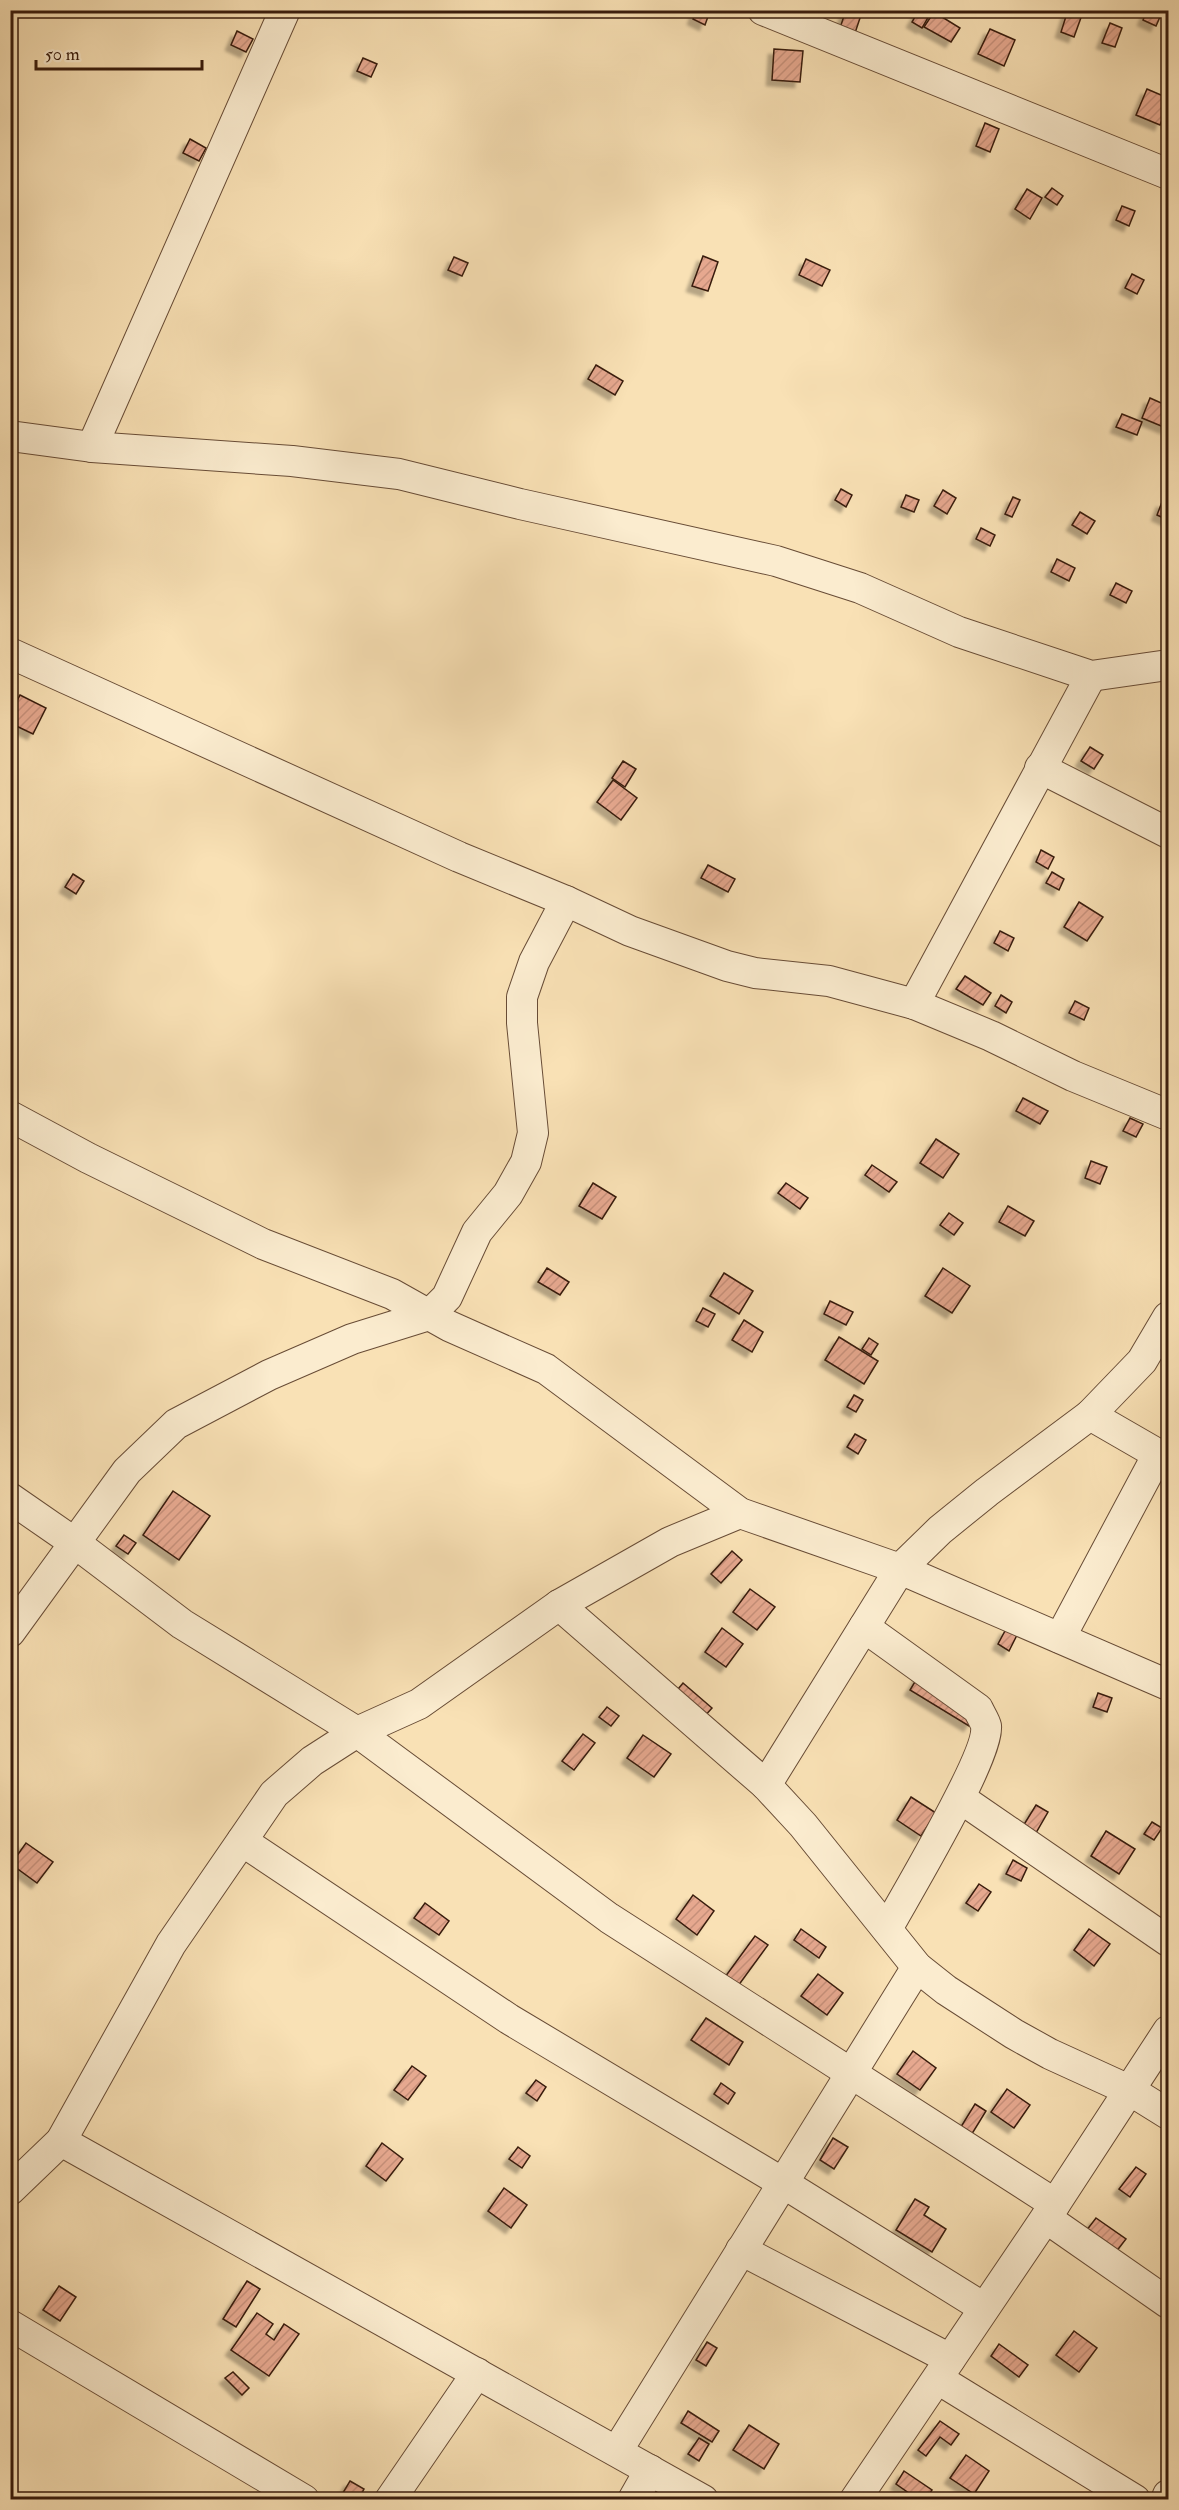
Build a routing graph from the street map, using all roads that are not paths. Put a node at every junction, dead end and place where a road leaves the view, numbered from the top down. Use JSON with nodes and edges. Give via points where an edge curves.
{"nodes":[{"id":1,"x":285,"y":10,"type":"edge"},
{"id":2,"x":763,"y":10,"type":"edge"},
{"id":3,"x":1168,"y":174,"type":"edge"},
{"id":4,"x":10,"y":436,"type":"edge"},
{"id":5,"x":92,"y":447,"type":"junction"},
{"id":6,"x":10,"y":653,"type":"edge"},
{"id":7,"x":1168,"y":665,"type":"edge"},
{"id":8,"x":1139,"y":669,"type":"junction"},
{"id":9,"x":1090,"y":676,"type":"junction"},
{"id":10,"x":1168,"y":684,"type":"edge"},
{"id":11,"x":1040,"y":768,"type":"junction"},
{"id":12,"x":1168,"y":833,"type":"edge"},
{"id":13,"x":566,"y":901,"type":"junction"},
{"id":14,"x":914,"y":1004,"type":"junction"},
{"id":15,"x":1168,"y":1115,"type":"edge"},
{"id":16,"x":10,"y":1116,"type":"edge"},
{"id":17,"x":429,"y":1315,"type":"junction"},
{"id":18,"x":1168,"y":1317,"type":"edge"},
{"id":19,"x":1090,"y":1415,"type":"junction"},
{"id":20,"x":1163,"y":1457,"type":"edge"},
{"id":21,"x":10,"y":1498,"type":"edge"},
{"id":22,"x":740,"y":1513,"type":"junction"},
{"id":23,"x":75,"y":1544,"type":"junction"},
{"id":24,"x":900,"y":1569,"type":"junction"},
{"id":25,"x":558,"y":1605,"type":"junction"},
{"id":26,"x":864,"y":1627,"type":"junction"},
{"id":27,"x":10,"y":1632,"type":"edge"},
{"id":28,"x":1060,"y":1638,"type":"junction"},
{"id":29,"x":1168,"y":1685,"type":"edge"},
{"id":30,"x":357,"y":1732,"type":"junction"},
{"id":31,"x":766,"y":1785,"type":"junction"},
{"id":32,"x":960,"y":1798,"type":"junction"},
{"id":33,"x":242,"y":1841,"type":"junction"},
{"id":34,"x":887,"y":1929,"type":"junction"},
{"id":35,"x":1168,"y":1941,"type":"edge"},
{"id":36,"x":917,"y":1967,"type":"junction"},
{"id":37,"x":1168,"y":2031,"type":"edge"},
{"id":38,"x":851,"y":2073,"type":"junction"},
{"id":39,"x":1131,"y":2091,"type":"junction"},
{"id":40,"x":1168,"y":2114,"type":"edge"},
{"id":41,"x":61,"y":2141,"type":"junction"},
{"id":42,"x":783,"y":2183,"type":"junction"},
{"id":43,"x":10,"y":2190,"type":"edge"},
{"id":44,"x":1051,"y":2211,"type":"junction"},
{"id":45,"x":741,"y":2250,"type":"junction"},
{"id":46,"x":1168,"y":2303,"type":"edge"},
{"id":47,"x":984,"y":2308,"type":"junction"},
{"id":48,"x":10,"y":2325,"type":"edge"},
{"id":49,"x":944,"y":2369,"type":"junction"},
{"id":50,"x":477,"y":2373,"type":"junction"},
{"id":51,"x":617,"y":2451,"type":"junction"},
{"id":52,"x":650,"y":2470,"type":"junction"},
{"id":53,"x":1168,"y":2495,"type":"edge"},
{"id":54,"x":303,"y":2499,"type":"edge"},
{"id":55,"x":390,"y":2499,"type":"edge"},
{"id":56,"x":633,"y":2499,"type":"edge"},
{"id":57,"x":702,"y":2499,"type":"edge"},
{"id":58,"x":855,"y":2499,"type":"edge"},
{"id":59,"x":1135,"y":2499,"type":"edge"},
{"id":60,"x":1166,"y":2499,"type":"edge"}],
"edges":[{"from":1,"to":5,"type":"street"},
{"from":2,"to":3,"type":"street"},
{"from":4,"to":5,"type":"street"},
{"from":5,"to":9,"type":"street","via":[[292,461],[399,474],[600,520],[776,561],[860,588],[959,632]]},
{"from":6,"to":13,"type":"street","via":[[459,857]]},
{"from":7,"to":8,"type":"street"},
{"from":8,"to":9,"type":"street"},
{"from":8,"to":10,"type":"street"},
{"from":9,"to":11,"type":"street"},
{"from":11,"to":12,"type":"street"},
{"from":11,"to":14,"type":"street"},
{"from":13,"to":14,"type":"street","via":[[630,931],[727,966],[755,974],[829,981]]},
{"from":13,"to":17,"type":"street","via":[[534,962],[522,997],[533,1133],[526,1162],[508,1194],[477,1232],[447,1297]]},
{"from":14,"to":15,"type":"street"},
{"from":16,"to":17,"type":"street","via":[[262,1244],[392,1294]]},
{"from":17,"to":22,"type":"street","via":[[546,1369]]},
{"from":17,"to":23,"type":"street","via":[[331,1348],[268,1375],[176,1424],[127,1471]]},
{"from":18,"to":19,"type":"street","via":[[1142,1361]]},
{"from":19,"to":20,"type":"street"},
{"from":19,"to":24,"type":"street","via":[[987,1491]]},
{"from":20,"to":28,"type":"street"},
{"from":21,"to":23,"type":"street"},
{"from":22,"to":24,"type":"street"},
{"from":22,"to":25,"type":"street","via":[[670,1542]]},
{"from":23,"to":27,"type":"street"},
{"from":23,"to":30,"type":"street","via":[[182,1624]]},
{"from":24,"to":26,"type":"street"},
{"from":24,"to":28,"type":"street"},
{"from":25,"to":30,"type":"street","via":[[419,1704]]},
{"from":25,"to":31,"type":"street"},
{"from":26,"to":31,"type":"street"},
{"from":26,"to":32,"type":"street","via":[[978,1709],[986,1726],[983,1743]]},
{"from":28,"to":29,"type":"street"},
{"from":30,"to":33,"type":"street","via":[[312,1761],[274,1794]]},
{"from":30,"to":38,"type":"street","via":[[609,1918]]},
{"from":31,"to":34,"type":"street"},
{"from":32,"to":34,"type":"street"},
{"from":32,"to":35,"type":"street"},
{"from":33,"to":41,"type":"street","via":[[171,1944]]},
{"from":33,"to":42,"type":"street","via":[[509,2019]]},
{"from":34,"to":36,"type":"street"},
{"from":36,"to":38,"type":"street"},
{"from":36,"to":39,"type":"street","via":[[1014,2034]]},
{"from":37,"to":39,"type":"street"},
{"from":38,"to":42,"type":"street"},
{"from":38,"to":44,"type":"street"},
{"from":39,"to":40,"type":"street"},
{"from":39,"to":44,"type":"street"},
{"from":41,"to":43,"type":"street"},
{"from":41,"to":50,"type":"street"},
{"from":42,"to":45,"type":"street"},
{"from":42,"to":47,"type":"street"},
{"from":44,"to":46,"type":"street"},
{"from":44,"to":47,"type":"street"},
{"from":45,"to":49,"type":"street"},
{"from":45,"to":51,"type":"street"},
{"from":47,"to":49,"type":"street"},
{"from":48,"to":54,"type":"street"},
{"from":49,"to":58,"type":"street"},
{"from":49,"to":59,"type":"street"},
{"from":50,"to":51,"type":"street"},
{"from":50,"to":55,"type":"street"},
{"from":51,"to":52,"type":"street"},
{"from":52,"to":56,"type":"street"},
{"from":52,"to":57,"type":"street"},
{"from":53,"to":60,"type":"street"}]}
